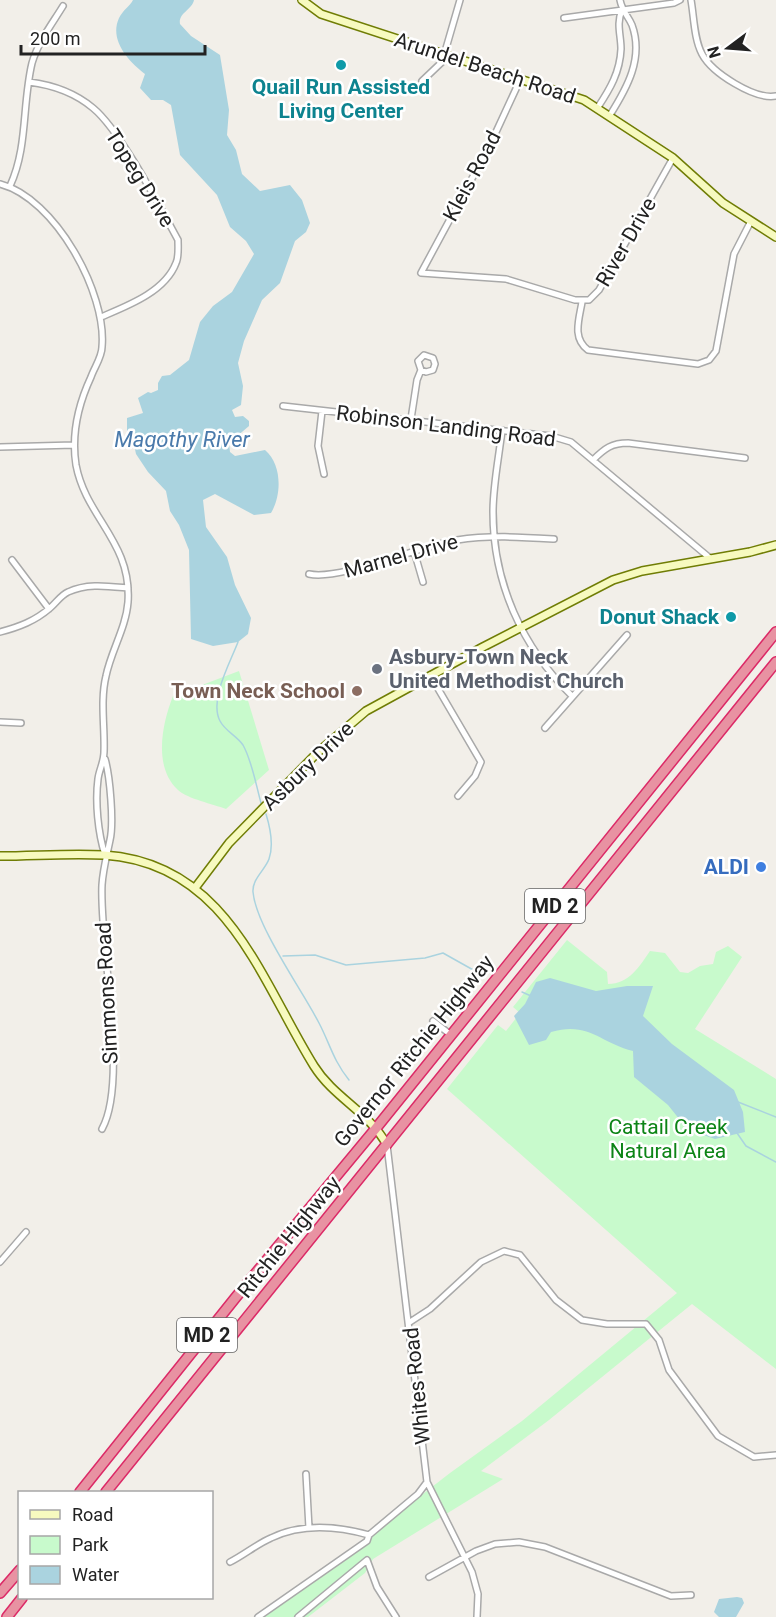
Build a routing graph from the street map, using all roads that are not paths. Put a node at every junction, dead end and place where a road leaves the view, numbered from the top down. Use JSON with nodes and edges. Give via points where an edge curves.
{"nodes":[{"id":1,"x":302,"y":0,"type":"edge"},
{"id":2,"x":460,"y":0,"type":"edge"},
{"id":3,"x":620,"y":0,"type":"edge"},
{"id":4,"x":680,"y":0,"type":"edge"},
{"id":5,"x":691,"y":0,"type":"edge"},
{"id":6,"x":63,"y":6,"type":"dead end"},
{"id":7,"x":621,"y":10,"type":"junction"},
{"id":8,"x":564,"y":18,"type":"dead end"},
{"id":9,"x":445,"y":54,"type":"junction"},
{"id":10,"x":521,"y":78,"type":"junction"},
{"id":11,"x":422,"y":81,"type":"dead end"},
{"id":12,"x":29,"y":82,"type":"junction"},
{"id":13,"x":776,"y":96,"type":"edge"},
{"id":14,"x":598,"y":107,"type":"junction"},
{"id":15,"x":610,"y":115,"type":"junction"},
{"id":16,"x":673,"y":158,"type":"junction"},
{"id":17,"x":0,"y":184,"type":"edge"},
{"id":18,"x":10,"y":186,"type":"junction"},
{"id":19,"x":751,"y":221,"type":"junction"},
{"id":20,"x":776,"y":237,"type":"edge"},
{"id":21,"x":421,"y":273,"type":"joint"},
{"id":22,"x":582,"y":302,"type":"junction"},
{"id":23,"x":101,"y":316,"type":"junction"},
{"id":24,"x":421,"y":370,"type":"dead end"},
{"id":25,"x":283,"y":406,"type":"dead end"},
{"id":26,"x":322,"y":411,"type":"junction"},
{"id":27,"x":411,"y":419,"type":"junction"},
{"id":28,"x":502,"y":430,"type":"junction"},
{"id":29,"x":74,"y":445,"type":"junction"},
{"id":30,"x":0,"y":447,"type":"edge"},
{"id":31,"x":745,"y":458,"type":"dead end"},
{"id":32,"x":593,"y":460,"type":"junction"},
{"id":33,"x":324,"y":474,"type":"dead end"},
{"id":34,"x":494,"y":536,"type":"junction"},
{"id":35,"x":554,"y":539,"type":"dead end"},
{"id":36,"x":776,"y":545,"type":"edge"},
{"id":37,"x":414,"y":551,"type":"junction"},
{"id":38,"x":711,"y":559,"type":"junction"},
{"id":39,"x":12,"y":560,"type":"dead end"},
{"id":40,"x":309,"y":574,"type":"dead end"},
{"id":41,"x":423,"y":582,"type":"dead end"},
{"id":42,"x":128,"y":588,"type":"junction"},
{"id":43,"x":49,"y":609,"type":"junction"},
{"id":44,"x":522,"y":628,"type":"junction"},
{"id":45,"x":0,"y":632,"type":"edge"},
{"id":46,"x":776,"y":633,"type":"edge"},
{"id":47,"x":627,"y":635,"type":"dead end"},
{"id":48,"x":776,"y":662,"type":"edge"},
{"id":49,"x":430,"y":675,"type":"junction"},
{"id":50,"x":573,"y":696,"type":"junction"},
{"id":51,"x":0,"y":722,"type":"edge"},
{"id":52,"x":21,"y":723,"type":"dead end"},
{"id":53,"x":545,"y":728,"type":"dead end"},
{"id":54,"x":104,"y":758,"type":"junction"},
{"id":55,"x":458,"y":796,"type":"dead end"},
{"id":56,"x":105,"y":855,"type":"junction"},
{"id":57,"x":0,"y":856,"type":"edge"},
{"id":58,"x":195,"y":888,"type":"junction"},
{"id":59,"x":434,"y":1021,"type":"dead end"},
{"id":60,"x":450,"y":1035,"type":"junction"},
{"id":61,"x":377,"y":1127,"type":"junction"},
{"id":62,"x":102,"y":1129,"type":"dead end"},
{"id":63,"x":387,"y":1145,"type":"junction"},
{"id":64,"x":26,"y":1232,"type":"dead end"},
{"id":65,"x":0,"y":1262,"type":"edge"},
{"id":66,"x":410,"y":1322,"type":"junction"},
{"id":67,"x":776,"y":1455,"type":"edge"},
{"id":68,"x":306,"y":1474,"type":"dead end"},
{"id":69,"x":427,"y":1482,"type":"junction"},
{"id":70,"x":81,"y":1491,"type":"edge"},
{"id":71,"x":107,"y":1491,"type":"edge"},
{"id":72,"x":309,"y":1528,"type":"junction"},
{"id":73,"x":368,"y":1538,"type":"junction"},
{"id":74,"x":464,"y":1557,"type":"junction"},
{"id":75,"x":230,"y":1562,"type":"dead end"},
{"id":76,"x":18,"y":1571,"type":"edge"},
{"id":77,"x":429,"y":1577,"type":"dead end"},
{"id":78,"x":4,"y":1586,"type":"edge"},
{"id":79,"x":0,"y":1593,"type":"edge"},
{"id":80,"x":691,"y":1595,"type":"dead end"},
{"id":81,"x":21,"y":1599,"type":"edge"},
{"id":82,"x":7,"y":1617,"type":"edge"},
{"id":83,"x":258,"y":1617,"type":"edge"},
{"id":84,"x":300,"y":1617,"type":"edge"},
{"id":85,"x":396,"y":1617,"type":"edge"},
{"id":86,"x":477,"y":1617,"type":"edge"}],
"edges":[{"from":1,"to":9,"type":"street","name":"Arundel Beach Road","via":[[323,15]]},
{"from":2,"to":9,"type":"street"},
{"from":3,"to":7,"type":"street"},
{"from":4,"to":7,"type":"street"},
{"from":5,"to":13,"type":"street","via":[[698,40],[707,61],[750,93]]},
{"from":6,"to":12,"type":"street","via":[[39,45]]},
{"from":7,"to":8,"type":"street"},
{"from":7,"to":14,"type":"street","via":[[618,68]]},
{"from":7,"to":15,"type":"street","via":[[631,24],[636,60]]},
{"from":9,"to":10,"type":"street","name":"Arundel Beach Road"},
{"from":9,"to":11,"type":"street","via":[[438,68]]},
{"from":10,"to":14,"type":"street","name":"Arundel Beach Road","via":[[572,94]]},
{"from":10,"to":21,"type":"street","name":"Kleis Road"},
{"from":12,"to":18,"type":"street","via":[[20,161]]},
{"from":12,"to":23,"type":"street","name":"Topeg Drive","via":[[52,85],[70,93],[102,117],[178,240],[177,263],[161,284],[127,306]]},
{"from":14,"to":15,"type":"street","name":"Arundel Beach Road"},
{"from":15,"to":16,"type":"street","name":"Arundel Beach Road"},
{"from":16,"to":19,"type":"street","name":"Arundel Beach Road","via":[[713,195]]},
{"from":16,"to":22,"type":"street","name":"River Drive","via":[[600,290]]},
{"from":17,"to":18,"type":"street"},
{"from":18,"to":23,"type":"street","via":[[46,213],[58,228],[82,268]]},
{"from":19,"to":20,"type":"street","name":"Arundel Beach Road"},
{"from":19,"to":22,"type":"street","via":[[734,254],[716,351],[709,360],[696,363],[588,350],[577,334]]},
{"from":21,"to":22,"type":"street","name":"River Drive","via":[[506,279]]},
{"from":23,"to":29,"type":"street","via":[[103,349],[79,407]]},
{"from":24,"to":27,"type":"street"},
{"from":25,"to":26,"type":"street","name":"Robinson Landing Road"},
{"from":26,"to":27,"type":"street","name":"Robinson Landing Road"},
{"from":26,"to":33,"type":"street","via":[[318,446]]},
{"from":27,"to":28,"type":"street","name":"Robinson Landing Road"},
{"from":28,"to":32,"type":"street","name":"Robinson Landing Road","via":[[571,442]]},
{"from":28,"to":34,"type":"street","via":[[493,509]]},
{"from":29,"to":30,"type":"street"},
{"from":29,"to":42,"type":"street","via":[[79,476],[119,549]]},
{"from":31,"to":32,"type":"street","via":[[615,443]]},
{"from":32,"to":38,"type":"street","name":"Robinson Landing Road"},
{"from":34,"to":35,"type":"street","name":"Marnel Drive"},
{"from":34,"to":37,"type":"street","name":"Marnel Drive","via":[[455,540]]},
{"from":34,"to":44,"type":"street","via":[[503,587]]},
{"from":36,"to":38,"type":"street","name":"Asbury Drive"},
{"from":37,"to":40,"type":"street","name":"Marnel Drive","via":[[331,575]]},
{"from":37,"to":41,"type":"street"},
{"from":38,"to":44,"type":"street","name":"Asbury Drive","via":[[614,580]]},
{"from":39,"to":43,"type":"street"},
{"from":42,"to":43,"type":"street","via":[[83,586],[65,593]]},
{"from":42,"to":54,"type":"street","via":[[124,620],[106,675]]},
{"from":43,"to":45,"type":"street","via":[[24,626]]},
{"from":44,"to":49,"type":"street","name":"Asbury Drive"},
{"from":44,"to":50,"type":"street","via":[[546,668]]},
{"from":46,"to":60,"type":"highway","name":"Governor Ritchie Highway","number":"MD 2"},
{"from":47,"to":50,"type":"street"},
{"from":48,"to":63,"type":"highway","name":"Governor Ritchie Highway","number":"MD 2"},
{"from":49,"to":55,"type":"street","via":[[481,762],[476,776]]},
{"from":49,"to":58,"type":"street","name":"Asbury Drive","via":[[366,711],[318,752],[229,843]]},
{"from":50,"to":53,"type":"street"},
{"from":51,"to":52,"type":"street"},
{"from":54,"to":56,"type":"street","via":[[98,778],[99,838]]},
{"from":54,"to":56,"type":"street","via":[[110,775],[111,839]]},
{"from":56,"to":57,"type":"street"},
{"from":56,"to":58,"type":"street","via":[[158,867]]},
{"from":56,"to":62,"type":"street","name":"Simmons Road","via":[[102,886],[112,1059],[109,1116]]},
{"from":58,"to":61,"type":"street","via":[[243,939],[323,1079]]},
{"from":59,"to":60,"type":"street"},
{"from":60,"to":61,"type":"highway","name":"Governor Ritchie Highway","number":"MD 2"},
{"from":61,"to":63,"type":"street"},
{"from":61,"to":70,"type":"highway","name":"Governor Ritchie Highway","number":"MD 2"},
{"from":63,"to":66,"type":"street","name":"Whites Road"},
{"from":63,"to":71,"type":"highway","name":"Ritchie Highway","number":"MD 2"},
{"from":64,"to":65,"type":"street"},
{"from":66,"to":67,"type":"street","via":[[481,1262],[511,1251],[520,1256],[556,1300],[582,1320],[646,1324],[660,1340],[669,1370],[718,1436],[754,1457]]},
{"from":66,"to":69,"type":"street","name":"Whites Road"},
{"from":68,"to":72,"type":"street"},
{"from":69,"to":73,"type":"street"},
{"from":69,"to":74,"type":"street","name":"Whites Road"},
{"from":72,"to":73,"type":"street","via":[[340,1527]]},
{"from":72,"to":75,"type":"street","via":[[270,1538]]},
{"from":73,"to":83,"type":"street"},
{"from":74,"to":77,"type":"street"},
{"from":74,"to":80,"type":"street","via":[[495,1544],[525,1543],[545,1547],[671,1596]]},
{"from":74,"to":86,"type":"street","name":"Whites Road","via":[[478,1594]]},
{"from":76,"to":78,"type":"highway"},
{"from":78,"to":79,"type":"highway"},
{"from":81,"to":82,"type":"highway"},
{"from":84,"to":85,"type":"street","via":[[367,1560],[377,1587]]}]}
